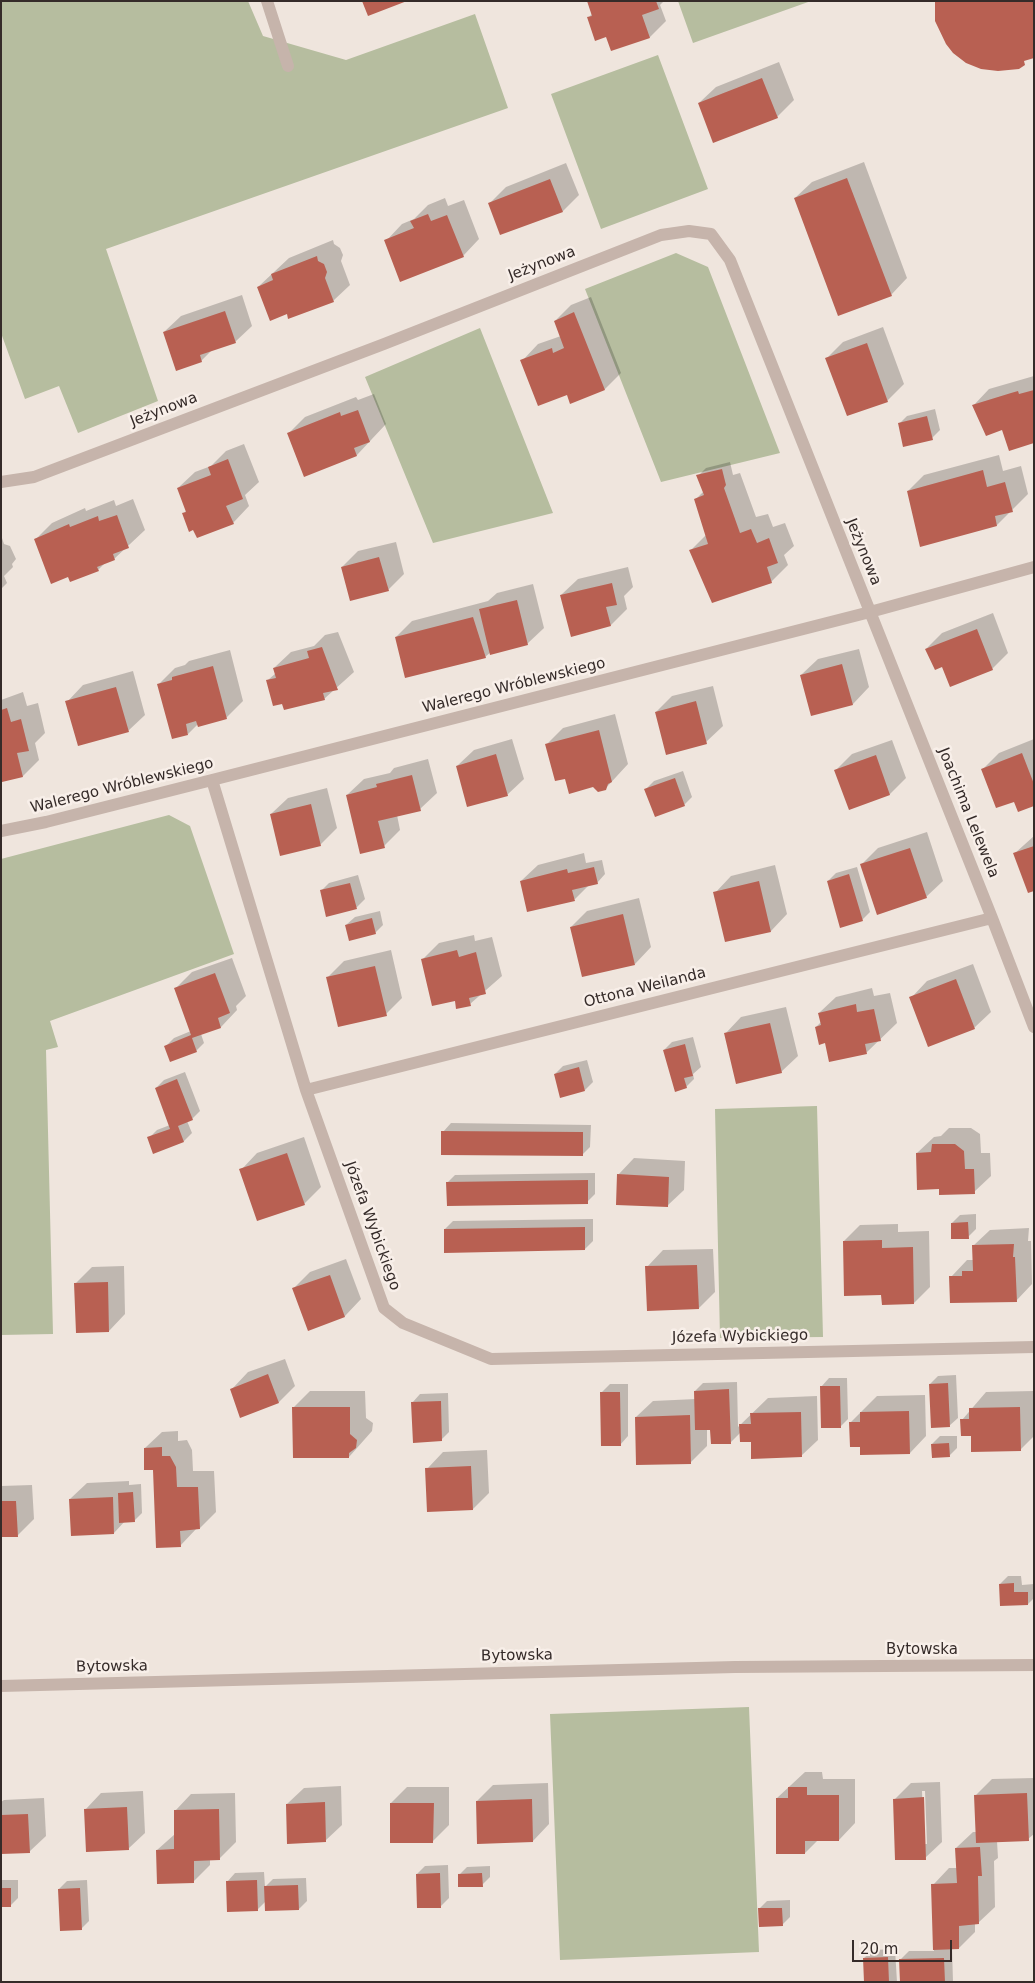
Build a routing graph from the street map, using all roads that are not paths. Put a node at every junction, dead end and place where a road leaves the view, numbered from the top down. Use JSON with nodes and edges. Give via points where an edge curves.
{"nodes":[{"id":1,"x":267,"y":1,"type":"edge"},
{"id":2,"x":288,"y":66,"type":"dead end"},
{"id":3,"x":1,"y":482,"type":"edge"},
{"id":4,"x":1034,"y":567,"type":"edge"},
{"id":5,"x":870,"y":612,"type":"junction"},
{"id":6,"x":212,"y":780,"type":"junction"},
{"id":7,"x":1,"y":831,"type":"edge"},
{"id":8,"x":992,"y":918,"type":"junction"},
{"id":9,"x":1034,"y":1027,"type":"edge"},
{"id":10,"x":306,"y":1090,"type":"junction"},
{"id":11,"x":1034,"y":1347,"type":"edge"},
{"id":12,"x":1034,"y":1665,"type":"edge"},
{"id":13,"x":1,"y":1686,"type":"edge"}],
"edges":[{"from":1,"to":2,"type":"street"},
{"from":3,"to":5,"type":"street","name":"Jeżynowa","via":[[34,477],[661,235],[688,230],[711,234],[730,260]]},
{"from":4,"to":5,"type":"street","name":"Walerego Wróblewskiego"},
{"from":5,"to":6,"type":"street","name":"Walerego Wróblewskiego"},
{"from":5,"to":8,"type":"street","name":"Joachima Lelewela"},
{"from":6,"to":7,"type":"street","name":"Walerego Wróblewskiego"},
{"from":6,"to":10,"type":"street","name":"Józefa Wybickiego"},
{"from":8,"to":9,"type":"street","name":"Joachima Lelewela"},
{"from":8,"to":10,"type":"street","name":"Ottona Weilanda"},
{"from":10,"to":11,"type":"street","name":"Józefa Wybickiego","via":[[384,1308],[403,1324],[491,1359]]},
{"from":12,"to":13,"type":"street","name":"Bytowska","via":[[735,1667]]}]}
